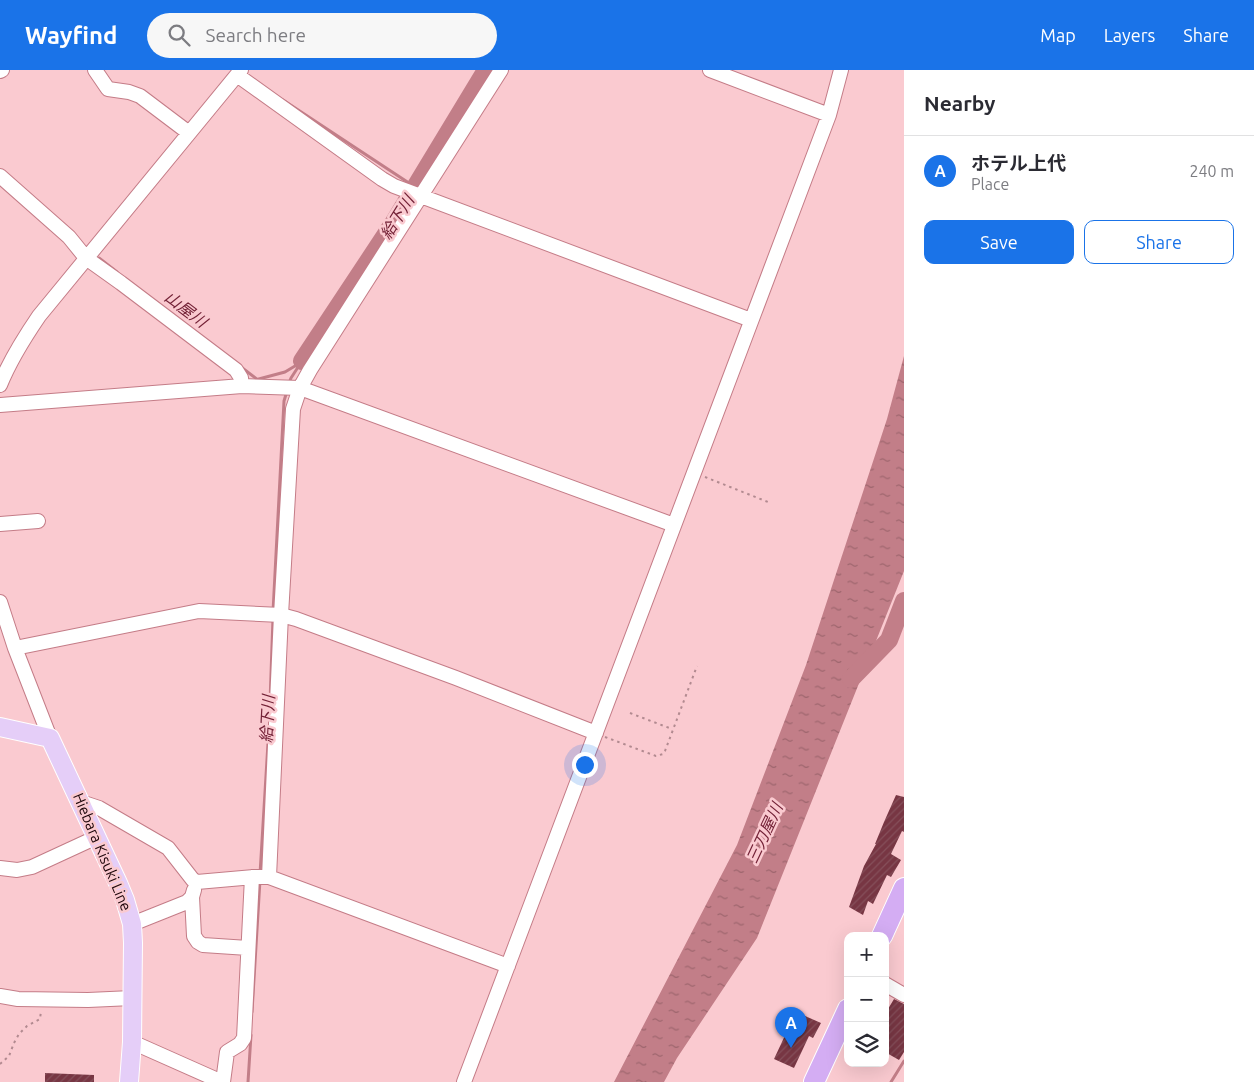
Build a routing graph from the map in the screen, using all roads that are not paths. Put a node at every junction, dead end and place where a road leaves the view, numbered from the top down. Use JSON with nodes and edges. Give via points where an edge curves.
{"nodes":[{"id":1,"x":94,"y":70,"type":"edge"},
{"id":2,"x":501,"y":70,"type":"edge"},
{"id":3,"x":710,"y":70,"type":"edge"},
{"id":4,"x":841,"y":70,"type":"edge"},
{"id":5,"x":239,"y":73,"type":"edge"},
{"id":6,"x":829,"y":115,"type":"junction"},
{"id":7,"x":189,"y":133,"type":"junction"},
{"id":8,"x":0,"y":176,"type":"edge"},
{"id":9,"x":419,"y":195,"type":"junction"},
{"id":10,"x":86,"y":258,"type":"junction"},
{"id":11,"x":751,"y":320,"type":"junction"},
{"id":12,"x":242,"y":382,"type":"junction"},
{"id":13,"x":0,"y":385,"type":"edge"},
{"id":14,"x":292,"y":388,"type":"junction"},
{"id":15,"x":0,"y":406,"type":"edge"},
{"id":16,"x":38,"y":521,"type":"dead end"},
{"id":17,"x":0,"y":524,"type":"edge"},
{"id":18,"x":674,"y":525,"type":"junction"},
{"id":19,"x":0,"y":602,"type":"edge"},
{"id":20,"x":276,"y":614,"type":"junction"},
{"id":21,"x":15,"y":648,"type":"junction"},
{"id":22,"x":0,"y":726,"type":"edge"},
{"id":23,"x":596,"y":733,"type":"junction"},
{"id":24,"x":50,"y":738,"type":"junction"},
{"id":25,"x":80,"y":802,"type":"junction"},
{"id":26,"x":97,"y":837,"type":"junction"},
{"id":27,"x":0,"y":868,"type":"edge"},
{"id":28,"x":260,"y":877,"type":"junction"},
{"id":29,"x":195,"y":881,"type":"junction"},
{"id":30,"x":904,"y":888,"type":"edge"},
{"id":31,"x":192,"y":897,"type":"junction"},
{"id":32,"x":132,"y":924,"type":"junction"},
{"id":33,"x":884,"y":932,"type":"edge"},
{"id":34,"x":248,"y":948,"type":"junction"},
{"id":35,"x":508,"y":966,"type":"junction"},
{"id":36,"x":889,"y":986,"type":"edge"},
{"id":37,"x":904,"y":995,"type":"edge"},
{"id":38,"x":0,"y":996,"type":"edge"},
{"id":39,"x":132,"y":998,"type":"junction"},
{"id":40,"x":844,"y":1018,"type":"edge"},
{"id":41,"x":132,"y":1042,"type":"junction"},
{"id":42,"x":129,"y":1082,"type":"edge"},
{"id":43,"x":222,"y":1082,"type":"edge"},
{"id":44,"x":464,"y":1082,"type":"edge"},
{"id":45,"x":814,"y":1082,"type":"edge"}],
"edges":[{"from":1,"to":7,"type":"street","via":[[108,89],[140,96]]},
{"from":2,"to":9,"type":"street"},
{"from":3,"to":6,"type":"street"},
{"from":4,"to":6,"type":"street"},
{"from":5,"to":7,"type":"street"},
{"from":5,"to":9,"type":"street","via":[[382,180]]},
{"from":6,"to":11,"type":"street"},
{"from":7,"to":10,"type":"street"},
{"from":8,"to":10,"type":"street","via":[[68,237]]},
{"from":9,"to":11,"type":"street"},
{"from":9,"to":14,"type":"street","via":[[310,370]]},
{"from":10,"to":12,"type":"street","via":[[236,370]]},
{"from":10,"to":13,"type":"street","via":[[22,341]]},
{"from":11,"to":18,"type":"street"},
{"from":12,"to":14,"type":"street"},
{"from":12,"to":15,"type":"street"},
{"from":14,"to":18,"type":"street"},
{"from":14,"to":20,"type":"street"},
{"from":16,"to":17,"type":"street"},
{"from":18,"to":23,"type":"street"},
{"from":19,"to":21,"type":"street"},
{"from":20,"to":21,"type":"street","via":[[199,611]]},
{"from":20,"to":23,"type":"street"},
{"from":20,"to":28,"type":"street"},
{"from":21,"to":24,"type":"street"},
{"from":22,"to":24,"type":"main road"},
{"from":23,"to":35,"type":"street"},
{"from":24,"to":25,"type":"main road","name":"Hiebara Kisuki Line"},
{"from":25,"to":26,"type":"main road","name":"Hiebara Kisuki Line"},
{"from":25,"to":29,"type":"street","via":[[100,808],[168,848]]},
{"from":26,"to":27,"type":"street","via":[[32,867],[17,870]]},
{"from":26,"to":32,"type":"main road","name":"Hiebara Kisuki Line"},
{"from":28,"to":29,"type":"street"},
{"from":28,"to":34,"type":"street"},
{"from":28,"to":35,"type":"street"},
{"from":29,"to":31,"type":"street"},
{"from":30,"to":33,"type":"highway"},
{"from":31,"to":32,"type":"street"},
{"from":31,"to":34,"type":"street","via":[[194,936],[198,942]]},
{"from":32,"to":39,"type":"main road","name":"Hiebara Kisuki Line"},
{"from":34,"to":43,"type":"street","via":[[244,1038],[228,1052]]},
{"from":35,"to":44,"type":"street"},
{"from":36,"to":37,"type":"street"},
{"from":38,"to":39,"type":"street","via":[[18,999]]},
{"from":39,"to":41,"type":"main road","name":"Hiebara Kisuki Line"},
{"from":40,"to":45,"type":"highway"},
{"from":41,"to":42,"type":"main road","name":"Hiebara Kisuki Line"},
{"from":41,"to":43,"type":"street"}]}
